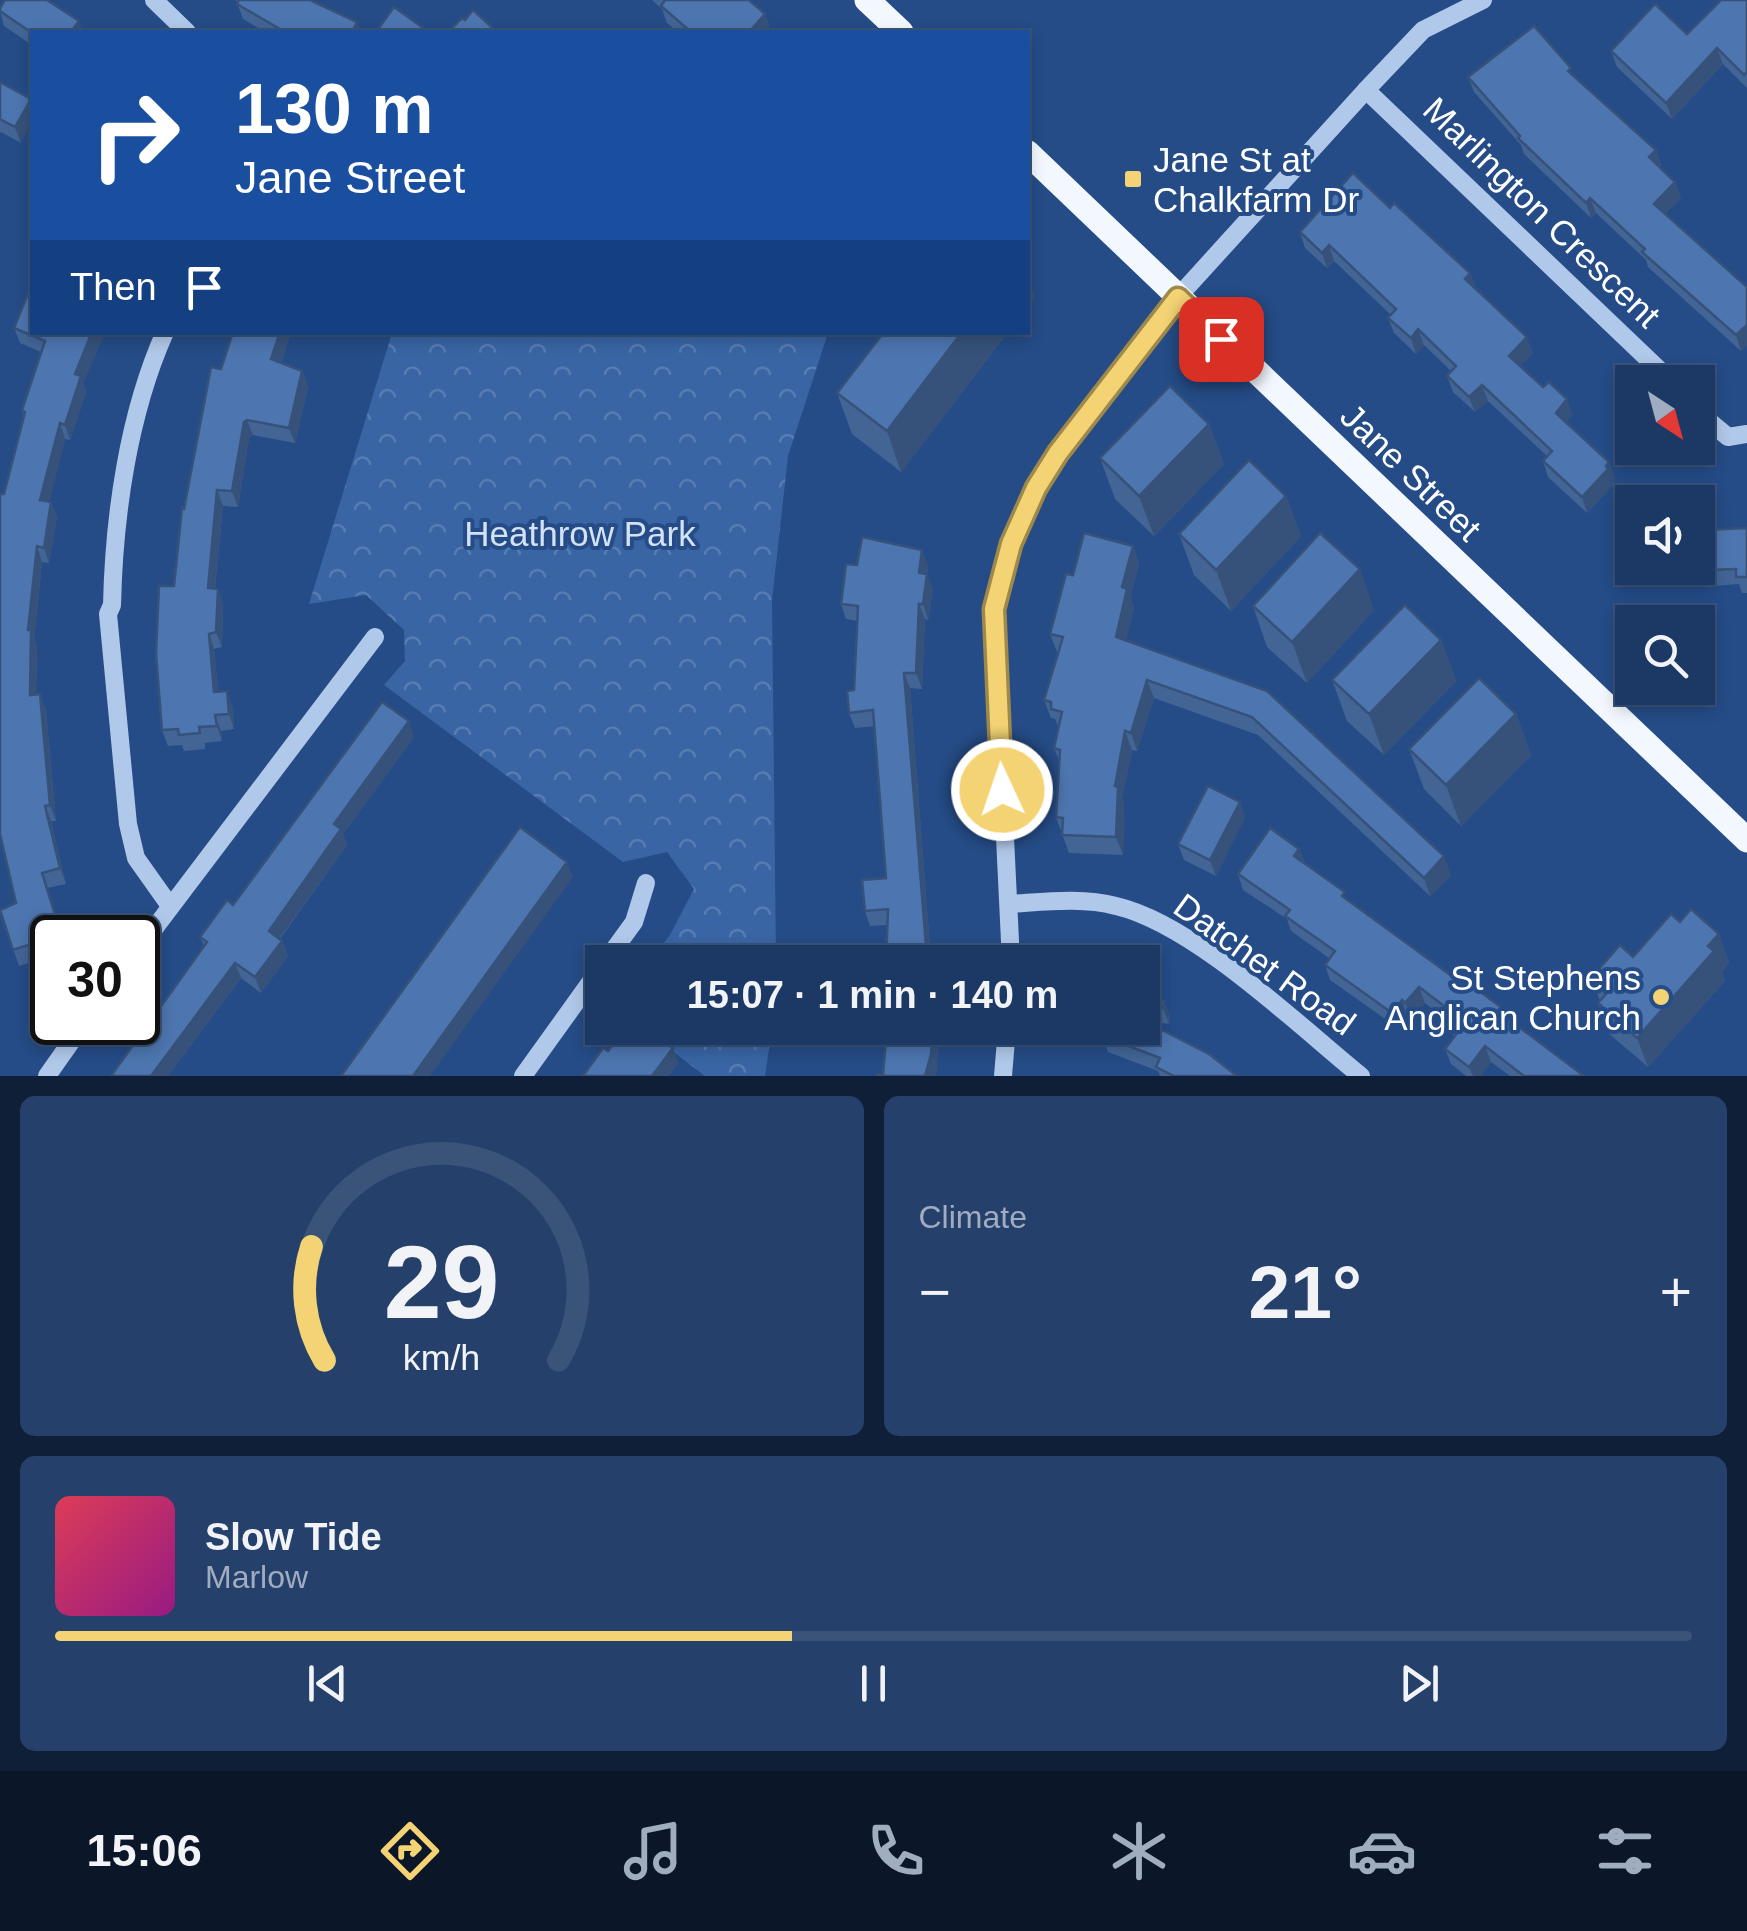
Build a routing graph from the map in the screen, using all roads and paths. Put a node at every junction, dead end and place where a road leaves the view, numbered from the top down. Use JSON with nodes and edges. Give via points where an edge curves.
{"nodes":[{"id":1,"x":154,"y":0,"type":"edge"},
{"id":2,"x":867,"y":0,"type":"edge"},
{"id":3,"x":1483,"y":0,"type":"edge"},
{"id":4,"x":186,"y":30,"type":"edge"},
{"id":5,"x":899,"y":30,"type":"edge"},
{"id":6,"x":1366,"y":90,"type":"junction"},
{"id":7,"x":1030,"y":156,"type":"edge"},
{"id":8,"x":1178,"y":298,"type":"junction"},
{"id":9,"x":165,"y":335,"type":"edge"},
{"id":10,"x":1654,"y":365,"type":"edge"},
{"id":11,"x":1715,"y":426,"type":"edge"},
{"id":12,"x":1747,"y":434,"type":"edge"},
{"id":13,"x":375,"y":637,"type":"dead end"},
{"id":14,"x":1747,"y":840,"type":"edge"},
{"id":15,"x":646,"y":882,"type":"dead end"},
{"id":16,"x":1009,"y":904,"type":"junction"},
{"id":17,"x":170,"y":906,"type":"junction"},
{"id":18,"x":160,"y":920,"type":"edge"},
{"id":19,"x":618,"y":945,"type":"edge"},
{"id":20,"x":1010,"y":945,"type":"edge"},
{"id":21,"x":585,"y":990,"type":"edge"},
{"id":22,"x":69,"y":1045,"type":"edge"},
{"id":23,"x":1006,"y":1045,"type":"edge"},
{"id":24,"x":47,"y":1076,"type":"edge"},
{"id":25,"x":523,"y":1076,"type":"edge"},
{"id":26,"x":1003,"y":1076,"type":"edge"},
{"id":27,"x":1361,"y":1076,"type":"edge"}],
"edges":[{"from":1,"to":4,"type":"street"},
{"from":2,"to":5,"type":"main road"},
{"from":3,"to":6,"type":"street","via":[[1422,30]]},
{"from":6,"to":8,"type":"street"},
{"from":6,"to":10,"type":"street","name":"Marlington Crescent"},
{"from":7,"to":8,"type":"main road","name":"Jane Street"},
{"from":8,"to":14,"type":"main road","name":"Jane Street"},
{"from":8,"to":16,"type":"street","via":[[1058,453],[1006,560],[994,609]]},
{"from":9,"to":17,"type":"street","via":[[139,404],[118,505],[108,614],[128,824],[136,858]]},
{"from":11,"to":12,"type":"street","via":[[1728,437]]},
{"from":13,"to":17,"type":"street"},
{"from":15,"to":19,"type":"street","via":[[634,922]]},
{"from":16,"to":20,"type":"street"},
{"from":16,"to":27,"type":"street","name":"Datchet Road","via":[[1071,900],[1149,917],[1190,940]]},
{"from":17,"to":18,"type":"street"},
{"from":21,"to":25,"type":"street"},
{"from":22,"to":24,"type":"street"},
{"from":23,"to":26,"type":"street"}]}
